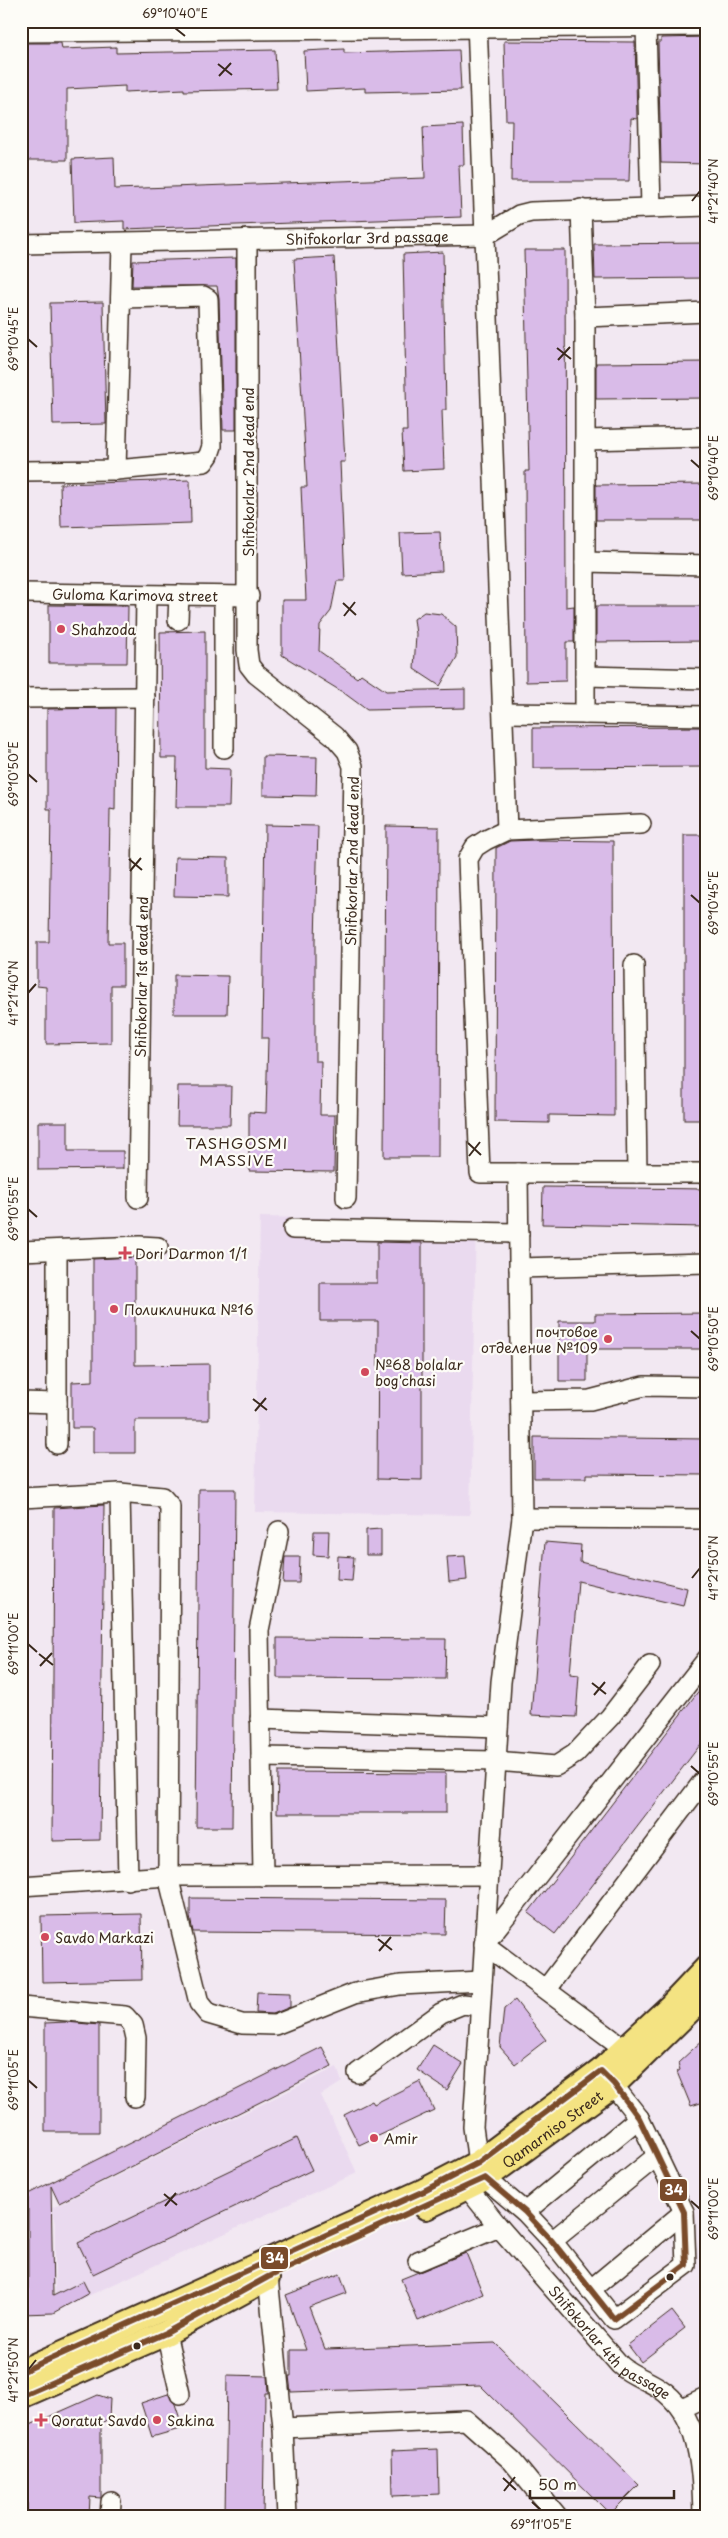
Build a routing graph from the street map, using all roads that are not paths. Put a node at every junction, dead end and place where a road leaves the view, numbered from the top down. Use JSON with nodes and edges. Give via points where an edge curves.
{"nodes":[{"id":1,"x":477,"y":24,"type":"edge"},
{"id":2,"x":646,"y":26,"type":"junction"},
{"id":3,"x":707,"y":26,"type":"edge"},
{"id":4,"x":21,"y":32,"type":"edge"},
{"id":5,"x":707,"y":206,"type":"edge"},
{"id":6,"x":651,"y":207,"type":"junction"},
{"id":7,"x":581,"y":209,"type":"junction"},
{"id":8,"x":486,"y":235,"type":"junction"},
{"id":9,"x":247,"y":239,"type":"junction"},
{"id":10,"x":122,"y":243,"type":"junction"},
{"id":11,"x":21,"y":244,"type":"edge"},
{"id":12,"x":121,"y":298,"type":"junction"},
{"id":13,"x":707,"y":312,"type":"edge"},
{"id":14,"x":585,"y":317,"type":"junction"},
{"id":15,"x":707,"y":437,"type":"edge"},
{"id":16,"x":585,"y":440,"type":"junction"},
{"id":17,"x":116,"y":470,"type":"junction"},
{"id":18,"x":21,"y":471,"type":"edge"},
{"id":19,"x":585,"y":562,"type":"junction"},
{"id":20,"x":707,"y":565,"type":"edge"},
{"id":21,"x":21,"y":593,"type":"edge"},
{"id":22,"x":146,"y":595,"type":"junction"},
{"id":23,"x":179,"y":595,"type":"junction"},
{"id":24,"x":224,"y":596,"type":"junction"},
{"id":25,"x":249,"y":596,"type":"junction"},
{"id":26,"x":178,"y":620,"type":"dead end"},
{"id":27,"x":585,"y":676,"type":"junction"},
{"id":28,"x":707,"y":679,"type":"edge"},
{"id":29,"x":145,"y":697,"type":"junction"},
{"id":30,"x":21,"y":698,"type":"edge"},
{"id":31,"x":504,"y":713,"type":"junction"},
{"id":32,"x":585,"y":714,"type":"junction"},
{"id":33,"x":707,"y":716,"type":"edge"},
{"id":34,"x":224,"y":748,"type":"dead end"},
{"id":35,"x":641,"y":824,"type":"dead end"},
{"id":36,"x":507,"y":830,"type":"junction"},
{"id":37,"x":634,"y":965,"type":"dead end"},
{"id":38,"x":518,"y":1173,"type":"junction"},
{"id":39,"x":637,"y":1173,"type":"junction"},
{"id":40,"x":707,"y":1173,"type":"edge"},
{"id":41,"x":138,"y":1198,"type":"dead end"},
{"id":42,"x":346,"y":1198,"type":"dead end"},
{"id":43,"x":293,"y":1229,"type":"dead end"},
{"id":44,"x":519,"y":1233,"type":"junction"},
{"id":45,"x":158,"y":1247,"type":"dead end"},
{"id":46,"x":57,"y":1250,"type":"junction"},
{"id":47,"x":21,"y":1251,"type":"edge"},
{"id":48,"x":707,"y":1263,"type":"edge"},
{"id":49,"x":519,"y":1268,"type":"junction"},
{"id":50,"x":707,"y":1388,"type":"edge"},
{"id":51,"x":521,"y":1401,"type":"junction"},
{"id":52,"x":21,"y":1402,"type":"edge"},
{"id":53,"x":57,"y":1403,"type":"junction"},
{"id":54,"x":57,"y":1444,"type":"dead end"},
{"id":55,"x":120,"y":1493,"type":"junction"},
{"id":56,"x":21,"y":1498,"type":"edge"},
{"id":57,"x":522,"y":1518,"type":"junction"},
{"id":58,"x":707,"y":1519,"type":"edge"},
{"id":59,"x":279,"y":1531,"type":"dead end"},
{"id":60,"x":707,"y":1659,"type":"edge"},
{"id":61,"x":650,"y":1665,"type":"dead end"},
{"id":62,"x":260,"y":1719,"type":"junction"},
{"id":63,"x":498,"y":1727,"type":"junction"},
{"id":64,"x":261,"y":1757,"type":"junction"},
{"id":65,"x":496,"y":1761,"type":"junction"},
{"id":66,"x":707,"y":1776,"type":"edge"},
{"id":67,"x":488,"y":1875,"type":"junction"},
{"id":68,"x":168,"y":1876,"type":"junction"},
{"id":69,"x":264,"y":1876,"type":"junction"},
{"id":70,"x":128,"y":1880,"type":"junction"},
{"id":71,"x":21,"y":1886,"type":"edge"},
{"id":72,"x":484,"y":1944,"type":"junction"},
{"id":73,"x":707,"y":1968,"type":"edge"},
{"id":74,"x":482,"y":1982,"type":"junction"},
{"id":75,"x":546,"y":1989,"type":"junction"},
{"id":76,"x":707,"y":1993,"type":"edge"},
{"id":77,"x":480,"y":2006,"type":"junction"},
{"id":78,"x":21,"y":2007,"type":"edge"},
{"id":79,"x":625,"y":2048,"type":"junction"},
{"id":80,"x":358,"y":2073,"type":"dead end"},
{"id":81,"x":607,"y":2077,"type":"junction"},
{"id":82,"x":135,"y":2097,"type":"dead end"},
{"id":83,"x":640,"y":2118,"type":"junction"},
{"id":84,"x":657,"y":2156,"type":"junction"},
{"id":85,"x":472,"y":2176,"type":"junction"},
{"id":86,"x":525,"y":2212,"type":"junction"},
{"id":87,"x":684,"y":2212,"type":"junction"},
{"id":88,"x":499,"y":2226,"type":"junction"},
{"id":89,"x":552,"y":2241,"type":"junction"},
{"id":90,"x":418,"y":2261,"type":"dead end"},
{"id":91,"x":268,"y":2277,"type":"junction"},
{"id":92,"x":590,"y":2290,"type":"junction"},
{"id":93,"x":166,"y":2334,"type":"junction"},
{"id":94,"x":21,"y":2372,"type":"edge"},
{"id":95,"x":180,"y":2394,"type":"dead end"},
{"id":96,"x":21,"y":2396,"type":"edge"},
{"id":97,"x":706,"y":2397,"type":"edge"},
{"id":98,"x":682,"y":2408,"type":"junction"},
{"id":99,"x":283,"y":2428,"type":"junction"},
{"id":100,"x":707,"y":2514,"type":"edge"},
{"id":101,"x":287,"y":2517,"type":"edge"},
{"id":102,"x":558,"y":2517,"type":"edge"},
{"id":103,"x":703,"y":2517,"type":"edge"}],
"edges":[{"from":1,"to":2,"type":"street"},
{"from":1,"to":4,"type":"street"},
{"from":1,"to":8,"type":"street"},
{"from":2,"to":3,"type":"street"},
{"from":2,"to":6,"type":"street"},
{"from":5,"to":6,"type":"street","name":"Shifokorlar 3rd passage"},
{"from":6,"to":7,"type":"street","name":"Shifokorlar 3rd passage"},
{"from":7,"to":8,"type":"street","name":"Shifokorlar 3rd passage","via":[[524,213]]},
{"from":7,"to":14,"type":"street"},
{"from":8,"to":9,"type":"street","name":"Shifokorlar 3rd passage"},
{"from":8,"to":31,"type":"street"},
{"from":9,"to":10,"type":"street","name":"Shifokorlar 3rd passage"},
{"from":9,"to":25,"type":"street","name":"Shifokorlar 2nd dead end"},
{"from":10,"to":11,"type":"street","name":"Shifokorlar 3rd passage"},
{"from":10,"to":12,"type":"street"},
{"from":12,"to":17,"type":"street"},
{"from":12,"to":17,"type":"street","via":[[203,296],[208,299],[212,446],[204,462]]},
{"from":13,"to":14,"type":"street"},
{"from":14,"to":16,"type":"street"},
{"from":15,"to":16,"type":"street"},
{"from":16,"to":19,"type":"street"},
{"from":17,"to":18,"type":"street"},
{"from":19,"to":20,"type":"street"},
{"from":19,"to":27,"type":"street"},
{"from":21,"to":22,"type":"street","name":"Guloma Karimova street"},
{"from":22,"to":23,"type":"street","name":"Guloma Karimova street"},
{"from":22,"to":29,"type":"street","name":"Shifokorlar 1st dead end"},
{"from":23,"to":24,"type":"street","name":"Guloma Karimova street"},
{"from":23,"to":26,"type":"street"},
{"from":24,"to":25,"type":"street","name":"Guloma Karimova street"},
{"from":24,"to":34,"type":"street"},
{"from":25,"to":42,"type":"street","name":"Shifokorlar 2nd dead end","via":[[249,666],[334,736],[347,751],[353,766]]},
{"from":27,"to":28,"type":"street"},
{"from":27,"to":32,"type":"street"},
{"from":29,"to":30,"type":"street"},
{"from":29,"to":41,"type":"street","name":"Shifokorlar 1st dead end"},
{"from":31,"to":32,"type":"street"},
{"from":31,"to":36,"type":"street"},
{"from":32,"to":33,"type":"street"},
{"from":35,"to":36,"type":"street"},
{"from":36,"to":38,"type":"street","via":[[480,843],[468,859],[480,1173]]},
{"from":37,"to":39,"type":"street"},
{"from":38,"to":39,"type":"street"},
{"from":38,"to":44,"type":"street"},
{"from":39,"to":40,"type":"street"},
{"from":43,"to":44,"type":"street"},
{"from":44,"to":49,"type":"street"},
{"from":45,"to":46,"type":"street"},
{"from":46,"to":47,"type":"street"},
{"from":46,"to":53,"type":"street"},
{"from":48,"to":49,"type":"street"},
{"from":49,"to":51,"type":"street"},
{"from":50,"to":51,"type":"street","via":[[644,1386],[590,1400]]},
{"from":51,"to":57,"type":"street"},
{"from":52,"to":53,"type":"street"},
{"from":53,"to":54,"type":"street"},
{"from":55,"to":56,"type":"street"},
{"from":55,"to":68,"type":"street","via":[[162,1497],[170,1506]]},
{"from":55,"to":70,"type":"street"},
{"from":57,"to":58,"type":"street"},
{"from":57,"to":63,"type":"street"},
{"from":59,"to":62,"type":"street","via":[[258,1630]]},
{"from":60,"to":72,"type":"street"},
{"from":61,"to":65,"type":"street","via":[[610,1717],[575,1754],[556,1766]]},
{"from":62,"to":63,"type":"street"},
{"from":62,"to":64,"type":"street"},
{"from":63,"to":65,"type":"street"},
{"from":64,"to":65,"type":"street"},
{"from":64,"to":69,"type":"street"},
{"from":65,"to":67,"type":"street"},
{"from":66,"to":75,"type":"street"},
{"from":67,"to":69,"type":"street"},
{"from":67,"to":72,"type":"street"},
{"from":68,"to":69,"type":"street"},
{"from":68,"to":70,"type":"street"},
{"from":68,"to":74,"type":"street","via":[[199,2004],[208,2014],[251,2025],[275,2025],[355,1993],[400,1985]]},
{"from":70,"to":71,"type":"street"},
{"from":72,"to":74,"type":"street"},
{"from":72,"to":75,"type":"street"},
{"from":73,"to":79,"type":"main road","name":"Qamarniso Street"},
{"from":74,"to":77,"type":"street"},
{"from":75,"to":79,"type":"street"},
{"from":76,"to":81,"type":"main road","name":"Qamarniso Street"},
{"from":77,"to":80,"type":"street","via":[[462,2004],[441,2013]]},
{"from":77,"to":85,"type":"street"},
{"from":78,"to":82,"type":"street","via":[[125,2016],[133,2025],[136,2038]]},
{"from":79,"to":81,"type":"main road","name":"Qamarniso Street"},
{"from":81,"to":83,"type":"street"},
{"from":81,"to":85,"type":"main road","name":"Qamarniso Street"},
{"from":83,"to":84,"type":"street"},
{"from":83,"to":86,"type":"street"},
{"from":84,"to":87,"type":"street"},
{"from":84,"to":89,"type":"street"},
{"from":85,"to":86,"type":"street"},
{"from":85,"to":88,"type":"street","name":"Shifokorlar 4th passage"},
{"from":85,"to":91,"type":"main road","name":"Qamarniso Street"},
{"from":85,"to":94,"type":"main road","name":"Qamarniso Street","via":[[424,2191]]},
{"from":86,"to":89,"type":"street"},
{"from":87,"to":92,"type":"street"},
{"from":87,"to":92,"type":"street","via":[[686,2265],[614,2319]]},
{"from":88,"to":90,"type":"street"},
{"from":88,"to":98,"type":"street","name":"Shifokorlar 4th passage","via":[[620,2365],[639,2379],[659,2387]]},
{"from":89,"to":92,"type":"street"},
{"from":91,"to":93,"type":"main road","name":"Qamarniso Street"},
{"from":91,"to":99,"type":"street"},
{"from":93,"to":95,"type":"street"},
{"from":93,"to":96,"type":"main road","name":"Qamarniso Street"},
{"from":97,"to":98,"type":"street"},
{"from":98,"to":103,"type":"street","name":"Shifokorlar 4th passage","via":[[701,2466]]},
{"from":99,"to":101,"type":"street"},
{"from":99,"to":102,"type":"street","via":[[466,2420],[512,2461]]},
{"from":100,"to":103,"type":"street"}]}
